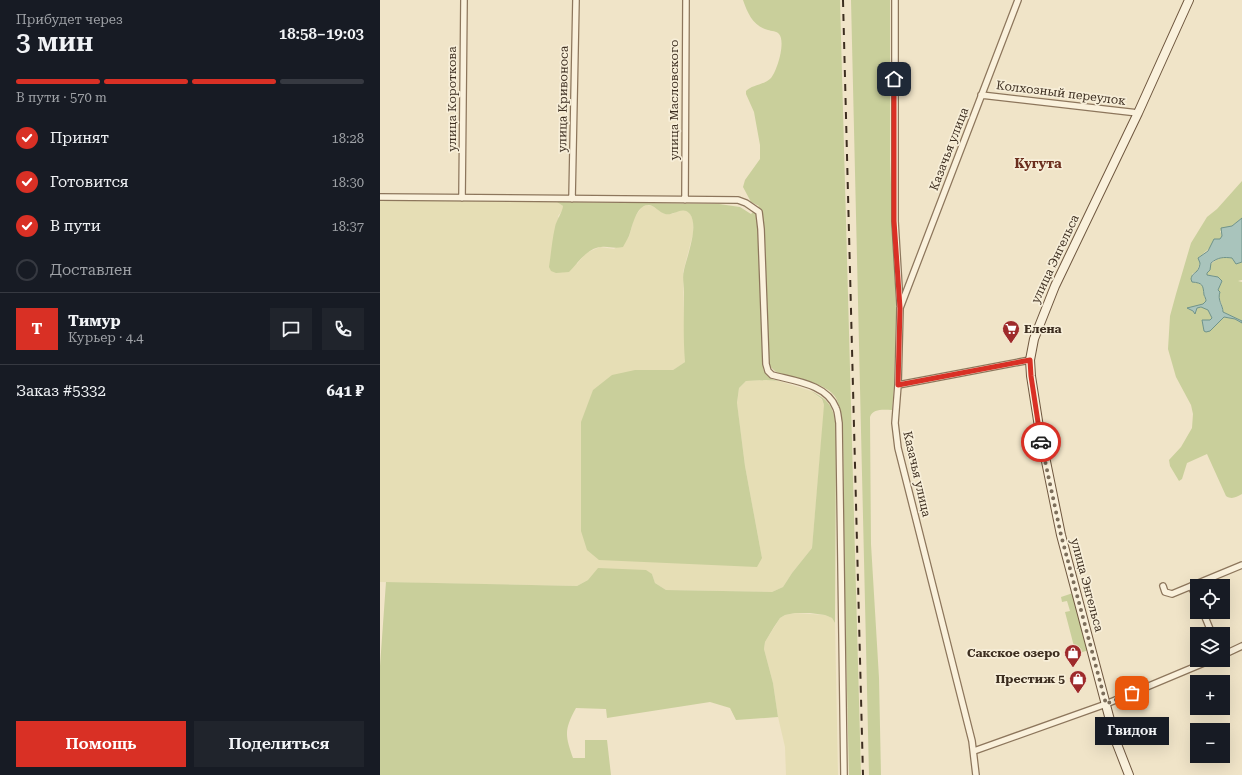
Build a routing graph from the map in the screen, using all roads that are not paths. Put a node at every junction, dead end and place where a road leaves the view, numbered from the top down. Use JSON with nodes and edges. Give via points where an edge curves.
{"nodes":[{"id":1,"x":464,"y":0,"type":"edge"},
{"id":2,"x":576,"y":0,"type":"edge"},
{"id":3,"x":686,"y":0,"type":"edge"},
{"id":4,"x":895,"y":0,"type":"edge"},
{"id":5,"x":1018,"y":0,"type":"edge"},
{"id":6,"x":1189,"y":0,"type":"edge"},
{"id":7,"x":981,"y":95,"type":"junction"},
{"id":8,"x":1138,"y":113,"type":"junction"},
{"id":9,"x":380,"y":197,"type":"edge"},
{"id":10,"x":462,"y":198,"type":"junction"},
{"id":11,"x":572,"y":199,"type":"junction"},
{"id":12,"x":685,"y":200,"type":"junction"},
{"id":13,"x":900,"y":308,"type":"junction"},
{"id":14,"x":1030,"y":360,"type":"junction"},
{"id":15,"x":898,"y":385,"type":"junction"},
{"id":16,"x":1242,"y":564,"type":"edge"},
{"id":17,"x":1207,"y":579,"type":"edge"},
{"id":18,"x":1162,"y":586,"type":"dead end"},
{"id":19,"x":1190,"y":586,"type":"edge"},
{"id":20,"x":1242,"y":646,"type":"edge"},
{"id":21,"x":1230,"y":652,"type":"edge"},
{"id":22,"x":1194,"y":667,"type":"edge"},
{"id":23,"x":1106,"y":704,"type":"junction"},
{"id":24,"x":974,"y":751,"type":"junction"},
{"id":25,"x":844,"y":775,"type":"edge"},
{"id":26,"x":976,"y":775,"type":"edge"},
{"id":27,"x":1129,"y":775,"type":"edge"}],
"edges":[{"from":1,"to":10,"type":"street","name":"улица Короткова"},
{"from":2,"to":11,"type":"street","name":"улица Кривоноса"},
{"from":3,"to":12,"type":"street","name":"улица Масловского"},
{"from":4,"to":13,"type":"street","via":[[894,221]]},
{"from":5,"to":7,"type":"street","name":"Казачья улица"},
{"from":6,"to":8,"type":"street","name":"улица Энгельса"},
{"from":7,"to":8,"type":"street","name":"Колхозный переулок"},
{"from":7,"to":13,"type":"street","name":"Казачья улица"},
{"from":8,"to":14,"type":"street","name":"улица Энгельса","via":[[1048,302],[1034,339]]},
{"from":9,"to":10,"type":"street"},
{"from":10,"to":11,"type":"street"},
{"from":11,"to":12,"type":"street"},
{"from":12,"to":25,"type":"street","via":[[738,200],[759,212],[768,371],[772,375],[824,392],[836,408],[839,423]]},
{"from":13,"to":15,"type":"street","name":"Казачья улица"},
{"from":14,"to":15,"type":"street"},
{"from":14,"to":23,"type":"street","name":"улица Энгельса","via":[[1039,427],[1061,535]]},
{"from":15,"to":24,"type":"street","name":"Казачья улица","via":[[895,423],[898,448]]},
{"from":16,"to":17,"type":"street"},
{"from":18,"to":19,"type":"street","via":[[1169,594]]},
{"from":20,"to":21,"type":"street"},
{"from":22,"to":23,"type":"street"},
{"from":23,"to":24,"type":"street"},
{"from":23,"to":27,"type":"street","name":"улица Энгельса","via":[[1119,752]]},
{"from":24,"to":26,"type":"street","name":"Казачья улица"}]}
